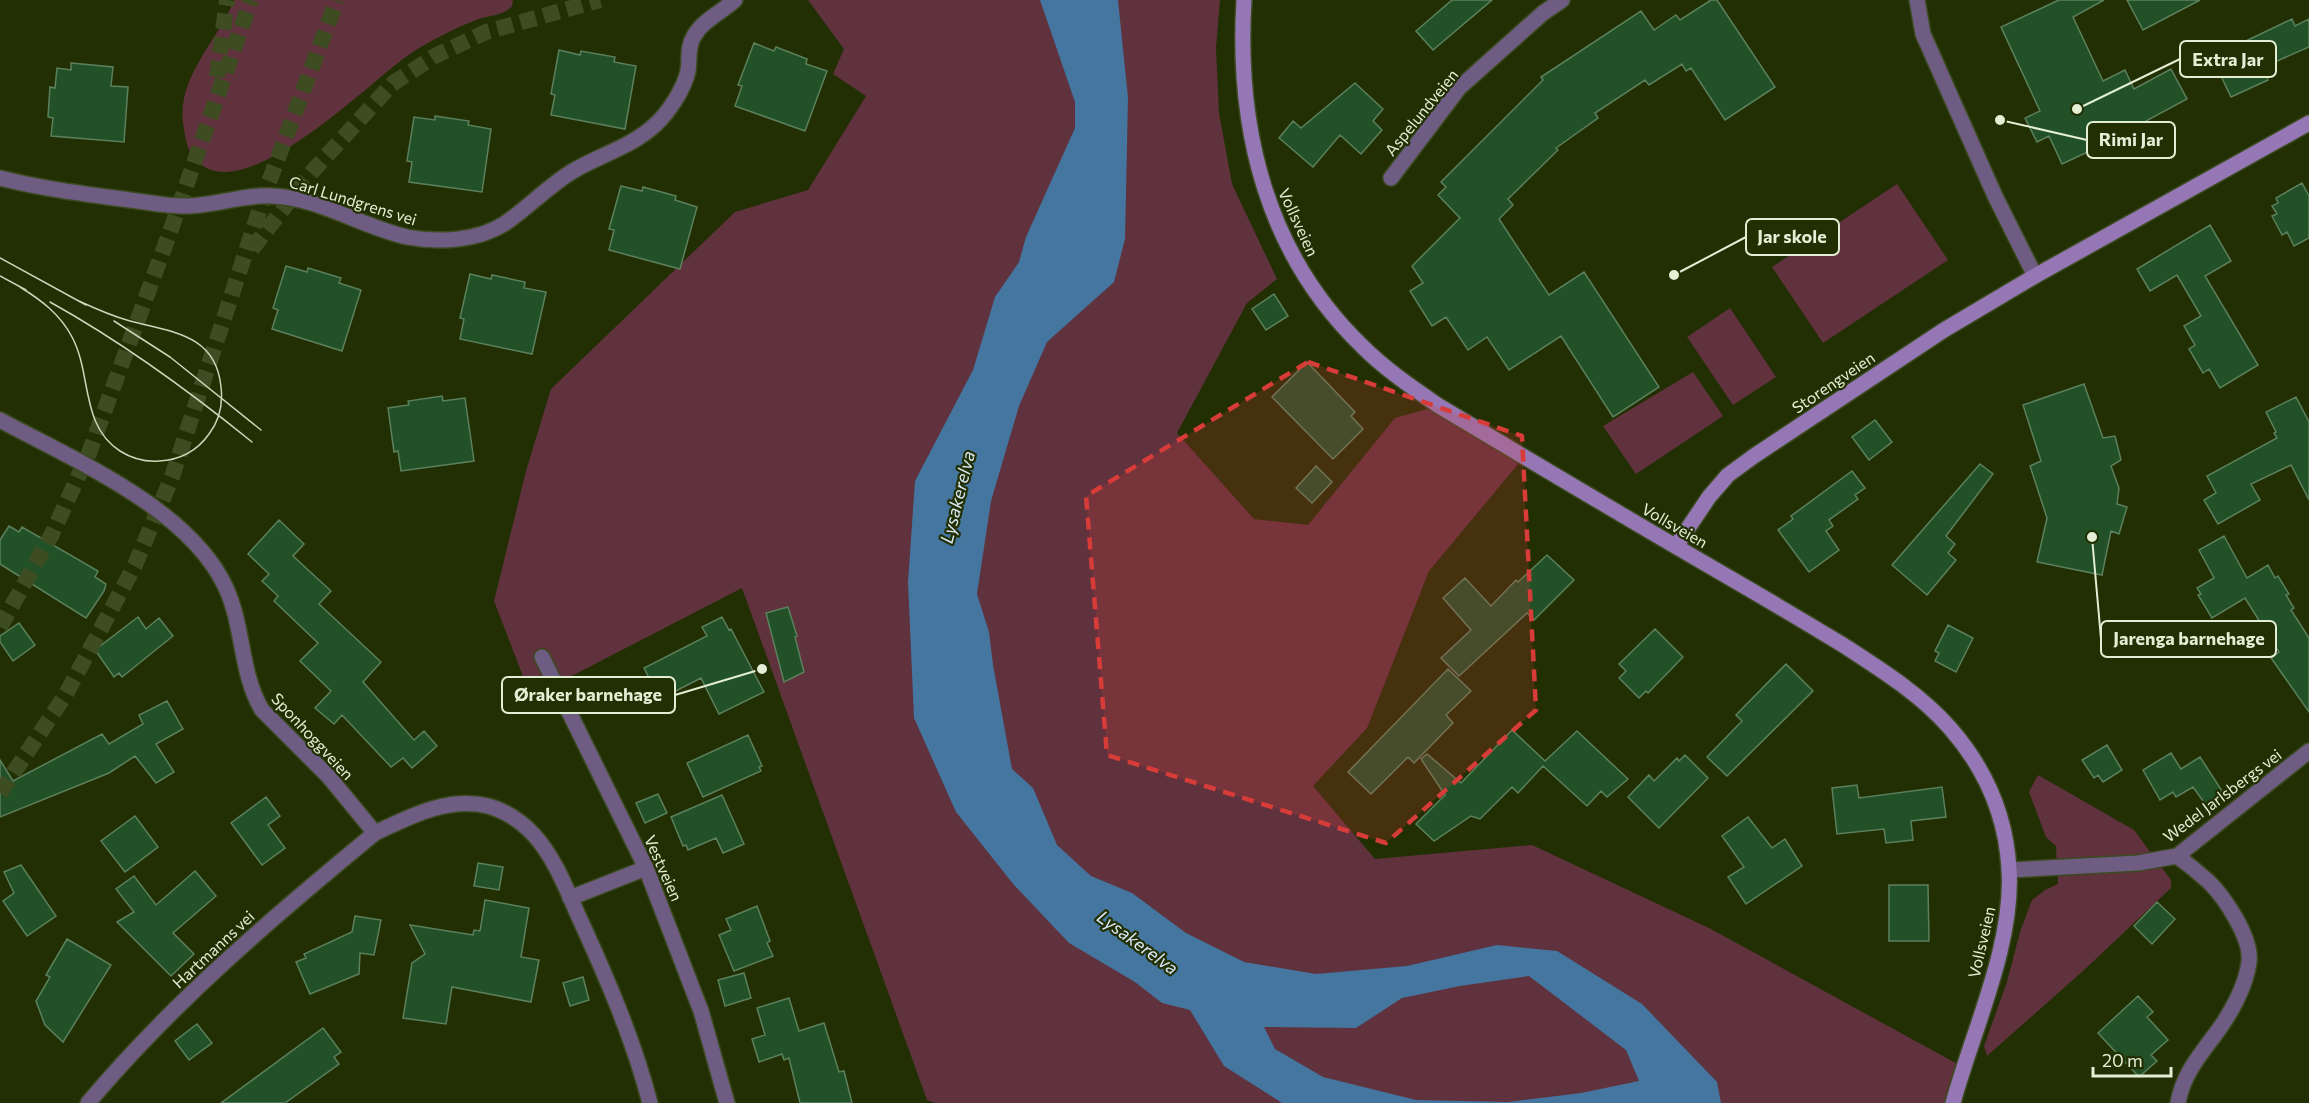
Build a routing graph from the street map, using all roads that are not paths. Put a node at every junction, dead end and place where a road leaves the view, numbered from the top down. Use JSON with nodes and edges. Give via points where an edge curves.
{"nodes":[{"id":1,"x":735,"y":0,"type":"edge"},
{"id":2,"x":1244,"y":0,"type":"edge"},
{"id":3,"x":1562,"y":0,"type":"edge"},
{"id":4,"x":1917,"y":0,"type":"edge"},
{"id":5,"x":2309,"y":123,"type":"edge"},
{"id":6,"x":0,"y":178,"type":"edge"},
{"id":7,"x":1391,"y":178,"type":"dead end"},
{"id":8,"x":2035,"y":276,"type":"junction"},
{"id":9,"x":0,"y":420,"type":"edge"},
{"id":10,"x":1676,"y":546,"type":"junction"},
{"id":11,"x":543,"y":657,"type":"dead end"},
{"id":12,"x":2309,"y":751,"type":"edge"},
{"id":13,"x":375,"y":833,"type":"junction"},
{"id":14,"x":2177,"y":856,"type":"junction"},
{"id":15,"x":646,"y":868,"type":"junction"},
{"id":16,"x":2009,"y":870,"type":"junction"},
{"id":17,"x":570,"y":898,"type":"junction"},
{"id":18,"x":88,"y":1103,"type":"edge"},
{"id":19,"x":650,"y":1103,"type":"edge"},
{"id":20,"x":727,"y":1103,"type":"edge"},
{"id":21,"x":1953,"y":1103,"type":"edge"},
{"id":22,"x":2178,"y":1103,"type":"edge"}],
"edges":[{"from":1,"to":6,"type":"street","name":"Carl Lundgrens vei","via":[[693,37],[685,83],[657,123],[620,149],[569,173],[504,224],[464,238],[407,237],[311,203],[277,196],[250,195],[186,207],[40,188]]},
{"from":2,"to":10,"type":"main road","name":"Vollsveien","via":[[1242,62],[1249,130],[1261,178],[1280,233],[1334,317],[1364,348],[1439,406]]},
{"from":3,"to":7,"type":"street","name":"Aspelundveien","via":[[1459,88]]},
{"from":4,"to":8,"type":"street","via":[[1923,34]]},
{"from":5,"to":8,"type":"main road","name":"Storengveien"},
{"from":8,"to":10,"type":"main road","name":"Storengveien","via":[[1893,364],[1728,475]]},
{"from":9,"to":13,"type":"street","name":"Sponhoggveien","via":[[109,479],[154,509],[206,553],[235,610],[249,682],[262,710],[329,777]]},
{"from":10,"to":16,"type":"main road","name":"Vollsveien","via":[[1863,658],[1928,706],[1950,728],[1988,782],[2006,837]]},
{"from":11,"to":15,"type":"street","name":"Vestveien"},
{"from":12,"to":14,"type":"street","name":"Wedel Jarlsbergs vei"},
{"from":13,"to":17,"type":"street","via":[[419,812],[445,806],[486,806],[504,812],[536,837]]},
{"from":13,"to":18,"type":"street","name":"Hartmanns vei","via":[[248,939],[171,1012]]},
{"from":14,"to":16,"type":"street","name":"Wedel Jarlsbergs vei","via":[[2138,863]]},
{"from":14,"to":22,"type":"street","via":[[2210,883],[2235,917],[2250,960],[2242,988],[2218,1031],[2196,1058]]},
{"from":15,"to":17,"type":"street"},
{"from":15,"to":20,"type":"street","name":"Vestveien","via":[[701,1011]]},
{"from":16,"to":21,"type":"main road","name":"Vollsveien","via":[[2005,932]]},
{"from":17,"to":19,"type":"street","via":[[617,1005]]}]}
